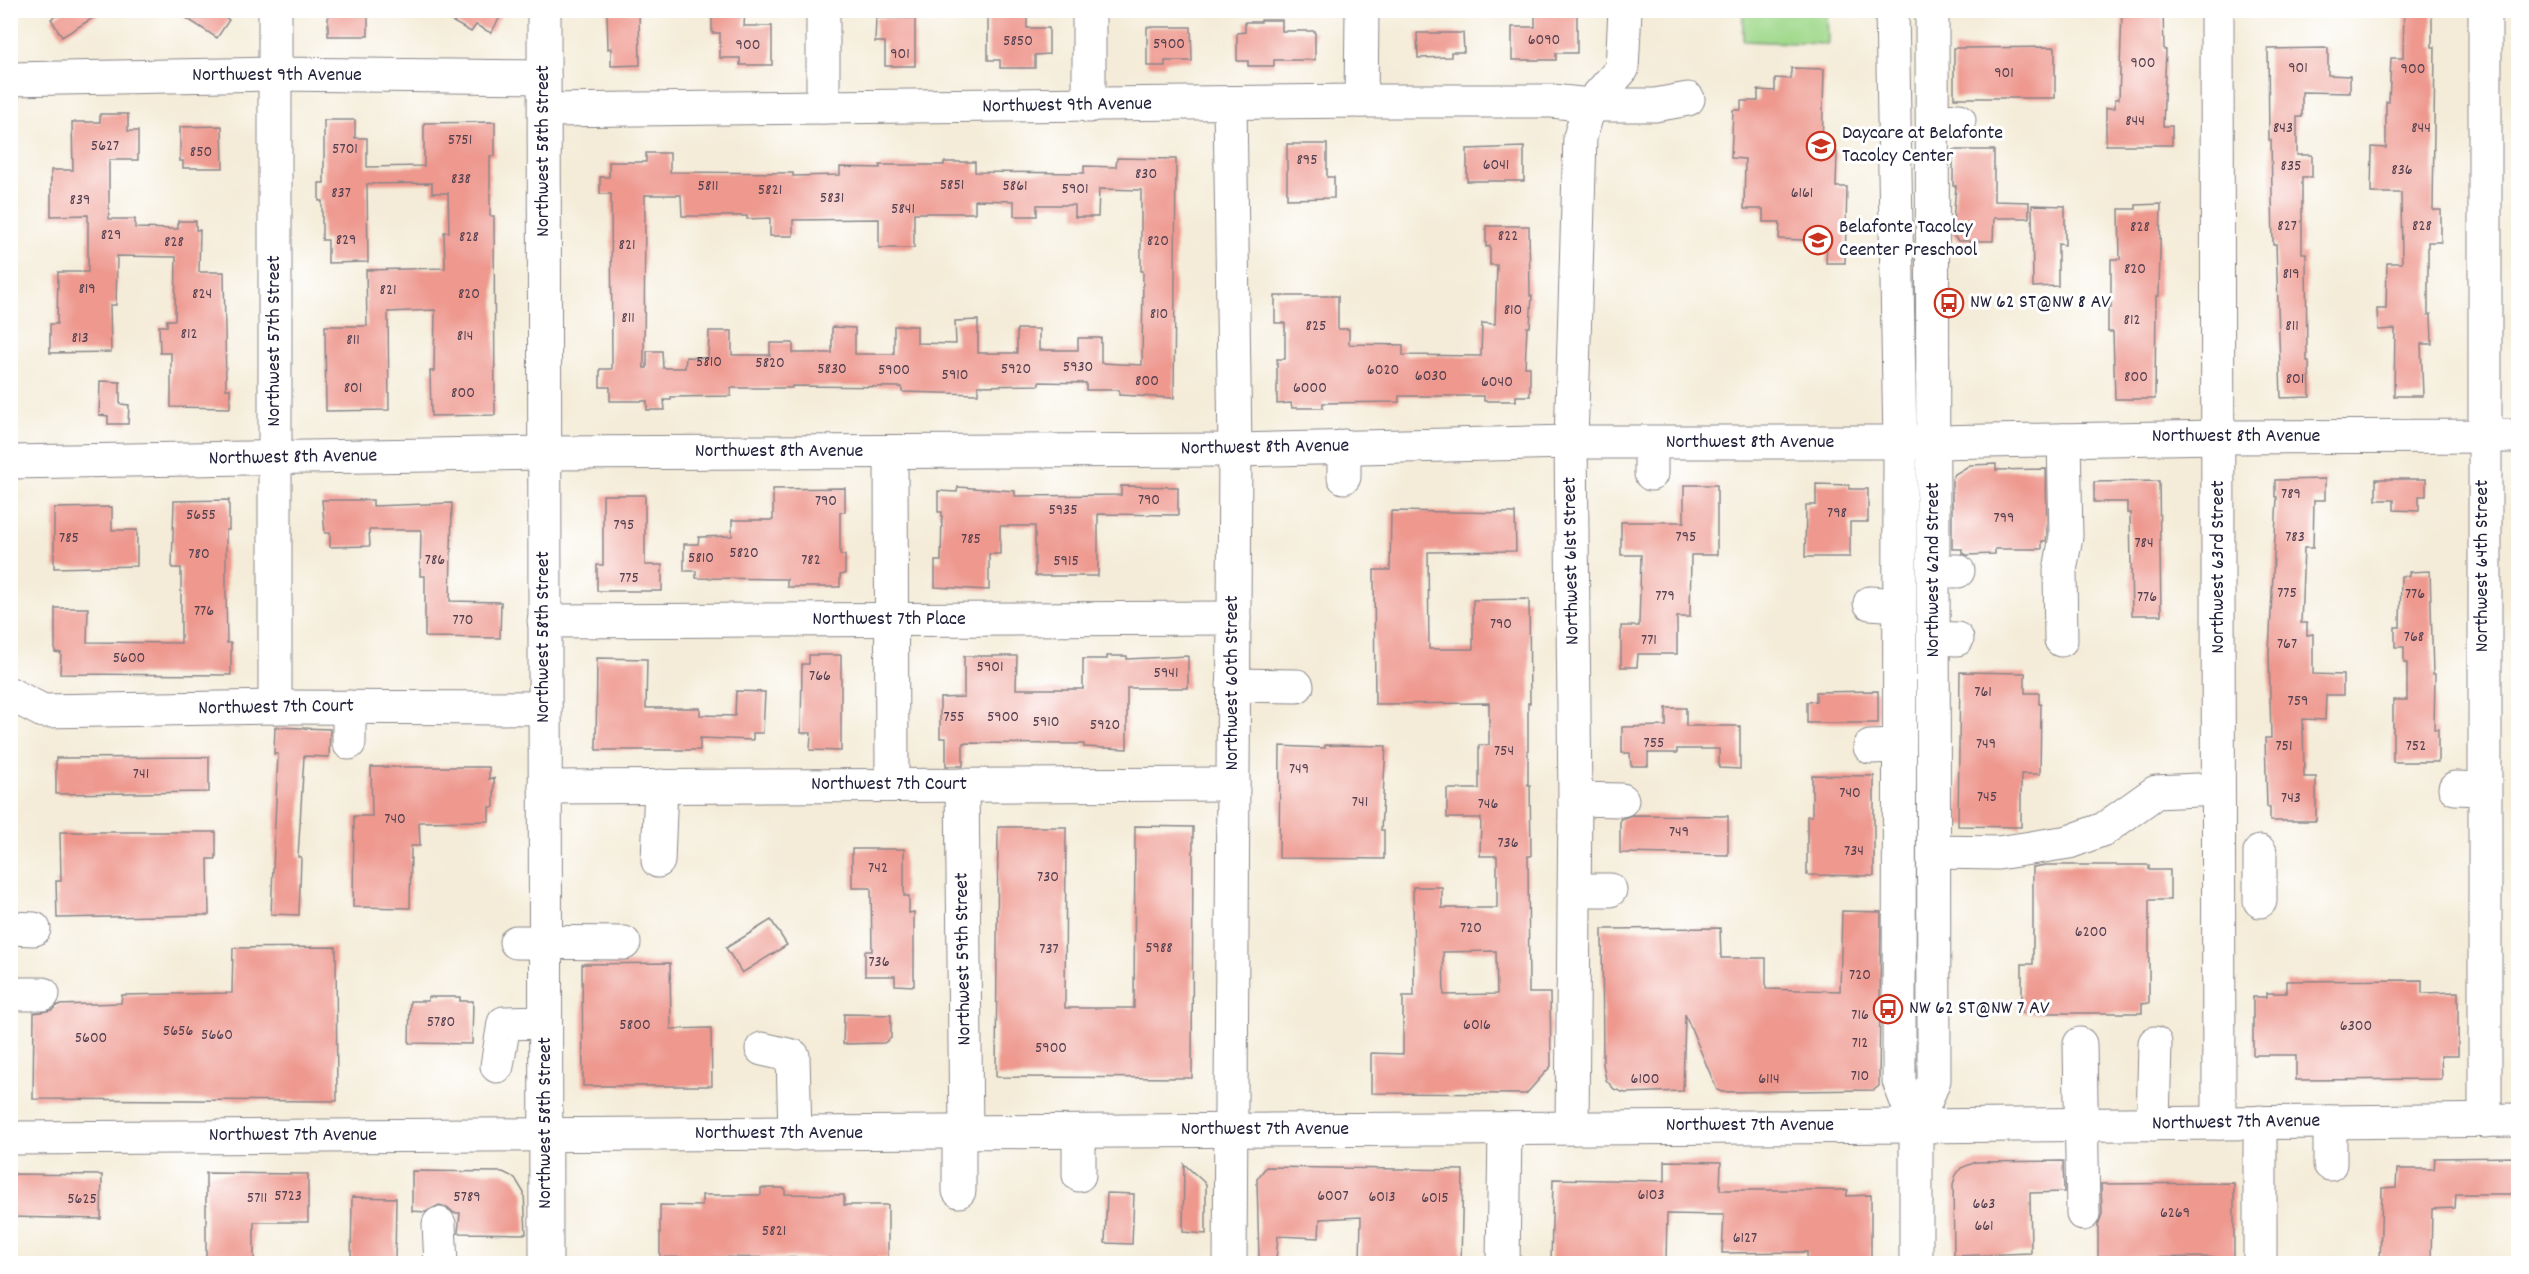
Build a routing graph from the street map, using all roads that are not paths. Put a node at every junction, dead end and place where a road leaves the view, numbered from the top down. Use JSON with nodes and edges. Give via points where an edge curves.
{"nodes":[{"id":1,"x":275,"y":10,"type":"edge"},
{"id":2,"x":544,"y":10,"type":"edge"},
{"id":3,"x":823,"y":10,"type":"edge"},
{"id":4,"x":1089,"y":10,"type":"edge"},
{"id":5,"x":1362,"y":10,"type":"edge"},
{"id":6,"x":1625,"y":10,"type":"edge"},
{"id":7,"x":1892,"y":10,"type":"edge"},
{"id":8,"x":1932,"y":10,"type":"edge"},
{"id":9,"x":2217,"y":10,"type":"edge"},
{"id":10,"x":2485,"y":10,"type":"edge"},
{"id":11,"x":275,"y":74,"type":"junction"},
{"id":12,"x":544,"y":77,"type":"junction"},
{"id":13,"x":10,"y":79,"type":"edge"},
{"id":14,"x":1688,"y":99,"type":"dead end"},
{"id":15,"x":1361,"y":101,"type":"junction"},
{"id":16,"x":1230,"y":104,"type":"junction"},
{"id":17,"x":1590,"y":105,"type":"junction"},
{"id":18,"x":1089,"y":106,"type":"junction"},
{"id":19,"x":823,"y":107,"type":"junction"},
{"id":20,"x":545,"y":110,"type":"junction"},
{"id":21,"x":2219,"y":436,"type":"junction"},
{"id":22,"x":2518,"y":436,"type":"edge"},
{"id":23,"x":2483,"y":437,"type":"junction"},
{"id":24,"x":2064,"y":440,"type":"junction"},
{"id":25,"x":1571,"y":442,"type":"junction"},
{"id":26,"x":1899,"y":442,"type":"junction"},
{"id":27,"x":1934,"y":442,"type":"junction"},
{"id":28,"x":1235,"y":450,"type":"junction"},
{"id":29,"x":891,"y":452,"type":"junction"},
{"id":30,"x":543,"y":453,"type":"junction"},
{"id":31,"x":275,"y":458,"type":"junction"},
{"id":32,"x":10,"y":462,"type":"edge"},
{"id":33,"x":1234,"y":618,"type":"junction"},
{"id":34,"x":891,"y":620,"type":"junction"},
{"id":35,"x":544,"y":621,"type":"junction"},
{"id":36,"x":2061,"y":640,"type":"dead end"},
{"id":37,"x":1233,"y":686,"type":"junction"},
{"id":38,"x":1297,"y":686,"type":"dead end"},
{"id":39,"x":10,"y":694,"type":"edge"},
{"id":40,"x":275,"y":707,"type":"junction"},
{"id":41,"x":349,"y":707,"type":"junction"},
{"id":42,"x":545,"y":708,"type":"junction"},
{"id":43,"x":349,"y":743,"type":"dead end"},
{"id":44,"x":1233,"y":784,"type":"junction"},
{"id":45,"x":892,"y":785,"type":"junction"},
{"id":46,"x":962,"y":785,"type":"junction"},
{"id":47,"x":661,"y":786,"type":"junction"},
{"id":48,"x":545,"y":787,"type":"junction"},
{"id":49,"x":2218,"y":789,"type":"junction"},
{"id":50,"x":1575,"y":799,"type":"junction"},
{"id":51,"x":1622,"y":800,"type":"dead end"},
{"id":52,"x":1934,"y":852,"type":"junction"},
{"id":53,"x":658,"y":861,"type":"dead end"},
{"id":54,"x":2217,"y":876,"type":"junction"},
{"id":55,"x":2260,"y":876,"type":"dead end"},
{"id":56,"x":1574,"y":890,"type":"junction"},
{"id":57,"x":1610,"y":890,"type":"dead end"},
{"id":58,"x":530,"y":942,"type":"junction"},
{"id":59,"x":624,"y":943,"type":"dead end"},
{"id":60,"x":10,"y":994,"type":"edge"},
{"id":61,"x":43,"y":994,"type":"dead end"},
{"id":62,"x":545,"y":1022,"type":"junction"},
{"id":63,"x":2155,"y":1043,"type":"dead end"},
{"id":64,"x":2080,"y":1044,"type":"dead end"},
{"id":65,"x":762,"y":1049,"type":"dead end"},
{"id":66,"x":497,"y":1066,"type":"dead end"},
{"id":67,"x":2518,"y":1120,"type":"edge"},
{"id":68,"x":2485,"y":1121,"type":"junction"},
{"id":69,"x":2260,"y":1122,"type":"junction"},
{"id":70,"x":2330,"y":1122,"type":"junction"},
{"id":71,"x":2219,"y":1123,"type":"junction"},
{"id":72,"x":2082,"y":1124,"type":"junction"},
{"id":73,"x":2153,"y":1124,"type":"junction"},
{"id":74,"x":1916,"y":1126,"type":"junction"},
{"id":75,"x":1572,"y":1127,"type":"junction"},
{"id":76,"x":1505,"y":1129,"type":"junction"},
{"id":77,"x":1230,"y":1131,"type":"junction"},
{"id":78,"x":962,"y":1132,"type":"junction"},
{"id":79,"x":1079,"y":1132,"type":"junction"},
{"id":80,"x":795,"y":1134,"type":"junction"},
{"id":81,"x":545,"y":1136,"type":"junction"},
{"id":82,"x":10,"y":1138,"type":"edge"},
{"id":83,"x":2330,"y":1164,"type":"dead end"},
{"id":84,"x":1079,"y":1174,"type":"dead end"},
{"id":85,"x":959,"y":1191,"type":"dead end"},
{"id":86,"x":2084,"y":1214,"type":"dead end"},
{"id":87,"x":440,"y":1224,"type":"dead end"},
{"id":88,"x":441,"y":1263,"type":"edge"},
{"id":89,"x":546,"y":1263,"type":"edge"},
{"id":90,"x":1230,"y":1263,"type":"edge"},
{"id":91,"x":1503,"y":1263,"type":"edge"},
{"id":92,"x":1916,"y":1263,"type":"edge"},
{"id":93,"x":2260,"y":1263,"type":"edge"}],
"edges":[{"from":1,"to":11,"type":"street","name":"Northwest 57th Street"},
{"from":2,"to":12,"type":"street","name":"Northwest 58th Street"},
{"from":3,"to":19,"type":"street"},
{"from":4,"to":18,"type":"street"},
{"from":5,"to":15,"type":"street"},
{"from":6,"to":17,"type":"street","name":"Northwest 61st Street","via":[[1622,69]]},
{"from":7,"to":26,"type":"street","name":"Northwest 62nd Street"},
{"from":8,"to":27,"type":"street","name":"Northwest 62nd Street","via":[[1946,121]]},
{"from":9,"to":21,"type":"street","name":"Northwest 63rd Street"},
{"from":10,"to":23,"type":"street","name":"Northwest 64th Street"},
{"from":11,"to":12,"type":"street","name":"Northwest 9th Avenue"},
{"from":11,"to":13,"type":"street","name":"Northwest 9th Avenue"},
{"from":11,"to":31,"type":"street","name":"Northwest 57th Street"},
{"from":12,"to":20,"type":"street","name":"Northwest 58th Street"},
{"from":14,"to":17,"type":"street","name":"Northwest 9th Avenue","via":[[1655,105]]},
{"from":15,"to":16,"type":"street","name":"Northwest 9th Avenue"},
{"from":15,"to":17,"type":"street","name":"Northwest 9th Avenue","via":[[1552,101]]},
{"from":16,"to":18,"type":"street","name":"Northwest 9th Avenue"},
{"from":16,"to":28,"type":"street","name":"Northwest 60th Street"},
{"from":17,"to":25,"type":"street","name":"Northwest 61st Street","via":[[1580,137]]},
{"from":18,"to":19,"type":"street","name":"Northwest 9th Avenue"},
{"from":19,"to":20,"type":"street","name":"Northwest 9th Avenue"},
{"from":20,"to":30,"type":"street","name":"Northwest 58th Street"},
{"from":21,"to":23,"type":"street","name":"Northwest 8th Avenue"},
{"from":21,"to":24,"type":"street","name":"Northwest 8th Avenue"},
{"from":21,"to":49,"type":"street","name":"Northwest 63rd Street"},
{"from":22,"to":23,"type":"street","name":"Northwest 8th Avenue"},
{"from":23,"to":68,"type":"street","name":"Northwest 64th Street","via":[[2469,789],[2471,913]]},
{"from":24,"to":27,"type":"street","name":"Northwest 8th Avenue"},
{"from":24,"to":36,"type":"street","via":[[2066,536],[2060,571]]},
{"from":25,"to":26,"type":"street","name":"Northwest 8th Avenue","via":[[1651,458]]},
{"from":25,"to":28,"type":"street","name":"Northwest 8th Avenue","via":[[1344,462]]},
{"from":25,"to":50,"type":"street","name":"Northwest 61st Street"},
{"from":26,"to":27,"type":"street","name":"Northwest 8th Avenue"},
{"from":26,"to":74,"type":"street","name":"Northwest 62nd Street","via":[[1885,604],[1885,747],[1899,1081]]},
{"from":27,"to":52,"type":"street","name":"Northwest 62nd Street","via":[[1946,571]]},
{"from":28,"to":29,"type":"street","name":"Northwest 8th Avenue"},
{"from":28,"to":33,"type":"street","name":"Northwest 60th Street"},
{"from":29,"to":30,"type":"street","name":"Northwest 8th Avenue"},
{"from":29,"to":34,"type":"street"},
{"from":30,"to":31,"type":"street","name":"Northwest 8th Avenue"},
{"from":30,"to":35,"type":"street","name":"Northwest 58th Street"},
{"from":31,"to":32,"type":"street","name":"Northwest 8th Avenue"},
{"from":31,"to":40,"type":"street","name":"Northwest 57th Street"},
{"from":33,"to":34,"type":"street","name":"Northwest 7th Place"},
{"from":33,"to":37,"type":"street","name":"Northwest 60th Street"},
{"from":34,"to":35,"type":"street","name":"Northwest 7th Place","via":[[701,632]]},
{"from":34,"to":45,"type":"street"},
{"from":35,"to":42,"type":"street","name":"Northwest 58th Street"},
{"from":37,"to":38,"type":"street"},
{"from":37,"to":44,"type":"street","name":"Northwest 60th Street"},
{"from":39,"to":40,"type":"street","name":"Northwest 7th Court","via":[[43,711]]},
{"from":40,"to":41,"type":"street","name":"Northwest 7th Court"},
{"from":41,"to":42,"type":"street","name":"Northwest 7th Court"},
{"from":41,"to":43,"type":"street"},
{"from":42,"to":48,"type":"street","name":"Northwest 58th Street"},
{"from":44,"to":46,"type":"street","name":"Northwest 7th Court"},
{"from":44,"to":77,"type":"street","name":"Northwest 60th Street"},
{"from":45,"to":46,"type":"street","name":"Northwest 7th Court"},
{"from":45,"to":47,"type":"street","name":"Northwest 7th Court"},
{"from":46,"to":78,"type":"street","name":"Northwest 59th Street"},
{"from":47,"to":48,"type":"street","name":"Northwest 7th Court"},
{"from":47,"to":53,"type":"street"},
{"from":48,"to":58,"type":"street","name":"Northwest 58th Street","via":[[532,878]]},
{"from":49,"to":52,"type":"street","via":[[2156,792],[2104,829],[2069,842],[1998,854]]},
{"from":49,"to":54,"type":"street","name":"Northwest 63rd Street"},
{"from":50,"to":51,"type":"street"},
{"from":50,"to":56,"type":"street","name":"Northwest 61st Street"},
{"from":52,"to":74,"type":"street","name":"Northwest 62nd Street","via":[[1934,1080]]},
{"from":54,"to":55,"type":"street"},
{"from":54,"to":71,"type":"street","name":"Northwest 63rd Street"},
{"from":56,"to":57,"type":"street"},
{"from":56,"to":75,"type":"street","name":"Northwest 61st Street"},
{"from":58,"to":59,"type":"street"},
{"from":58,"to":62,"type":"street","name":"Northwest 58th Street"},
{"from":60,"to":61,"type":"street"},
{"from":62,"to":66,"type":"street","via":[[504,1023]]},
{"from":62,"to":81,"type":"street","name":"Northwest 58th Street"},
{"from":63,"to":73,"type":"street"},
{"from":64,"to":72,"type":"street"},
{"from":65,"to":80,"type":"street","via":[[794,1056]]},
{"from":67,"to":68,"type":"street","name":"Northwest 7th Avenue"},
{"from":68,"to":70,"type":"street","name":"Northwest 7th Avenue"},
{"from":69,"to":70,"type":"street","name":"Northwest 7th Avenue"},
{"from":69,"to":71,"type":"street","name":"Northwest 7th Avenue"},
{"from":69,"to":93,"type":"street"},
{"from":70,"to":83,"type":"street"},
{"from":71,"to":73,"type":"street","name":"Northwest 7th Avenue"},
{"from":72,"to":73,"type":"street","name":"Northwest 7th Avenue"},
{"from":72,"to":74,"type":"street","name":"Northwest 7th Avenue"},
{"from":72,"to":86,"type":"street"},
{"from":74,"to":75,"type":"street","name":"Northwest 7th Avenue"},
{"from":74,"to":92,"type":"street","name":"Northwest 62nd Street"},
{"from":75,"to":76,"type":"street","name":"Northwest 7th Avenue"},
{"from":76,"to":77,"type":"street","name":"Northwest 7th Avenue"},
{"from":76,"to":91,"type":"street"},
{"from":77,"to":79,"type":"street","name":"Northwest 7th Avenue"},
{"from":77,"to":90,"type":"street","name":"Northwest 60th Street"},
{"from":78,"to":79,"type":"street","name":"Northwest 7th Avenue"},
{"from":78,"to":80,"type":"street","name":"Northwest 7th Avenue"},
{"from":78,"to":85,"type":"street","name":"Northwest 59th Street"},
{"from":79,"to":84,"type":"street"},
{"from":80,"to":81,"type":"street","name":"Northwest 7th Avenue"},
{"from":81,"to":82,"type":"street","name":"Northwest 7th Avenue"},
{"from":81,"to":89,"type":"street","name":"Northwest 58th Street"},
{"from":87,"to":88,"type":"street"}]}
